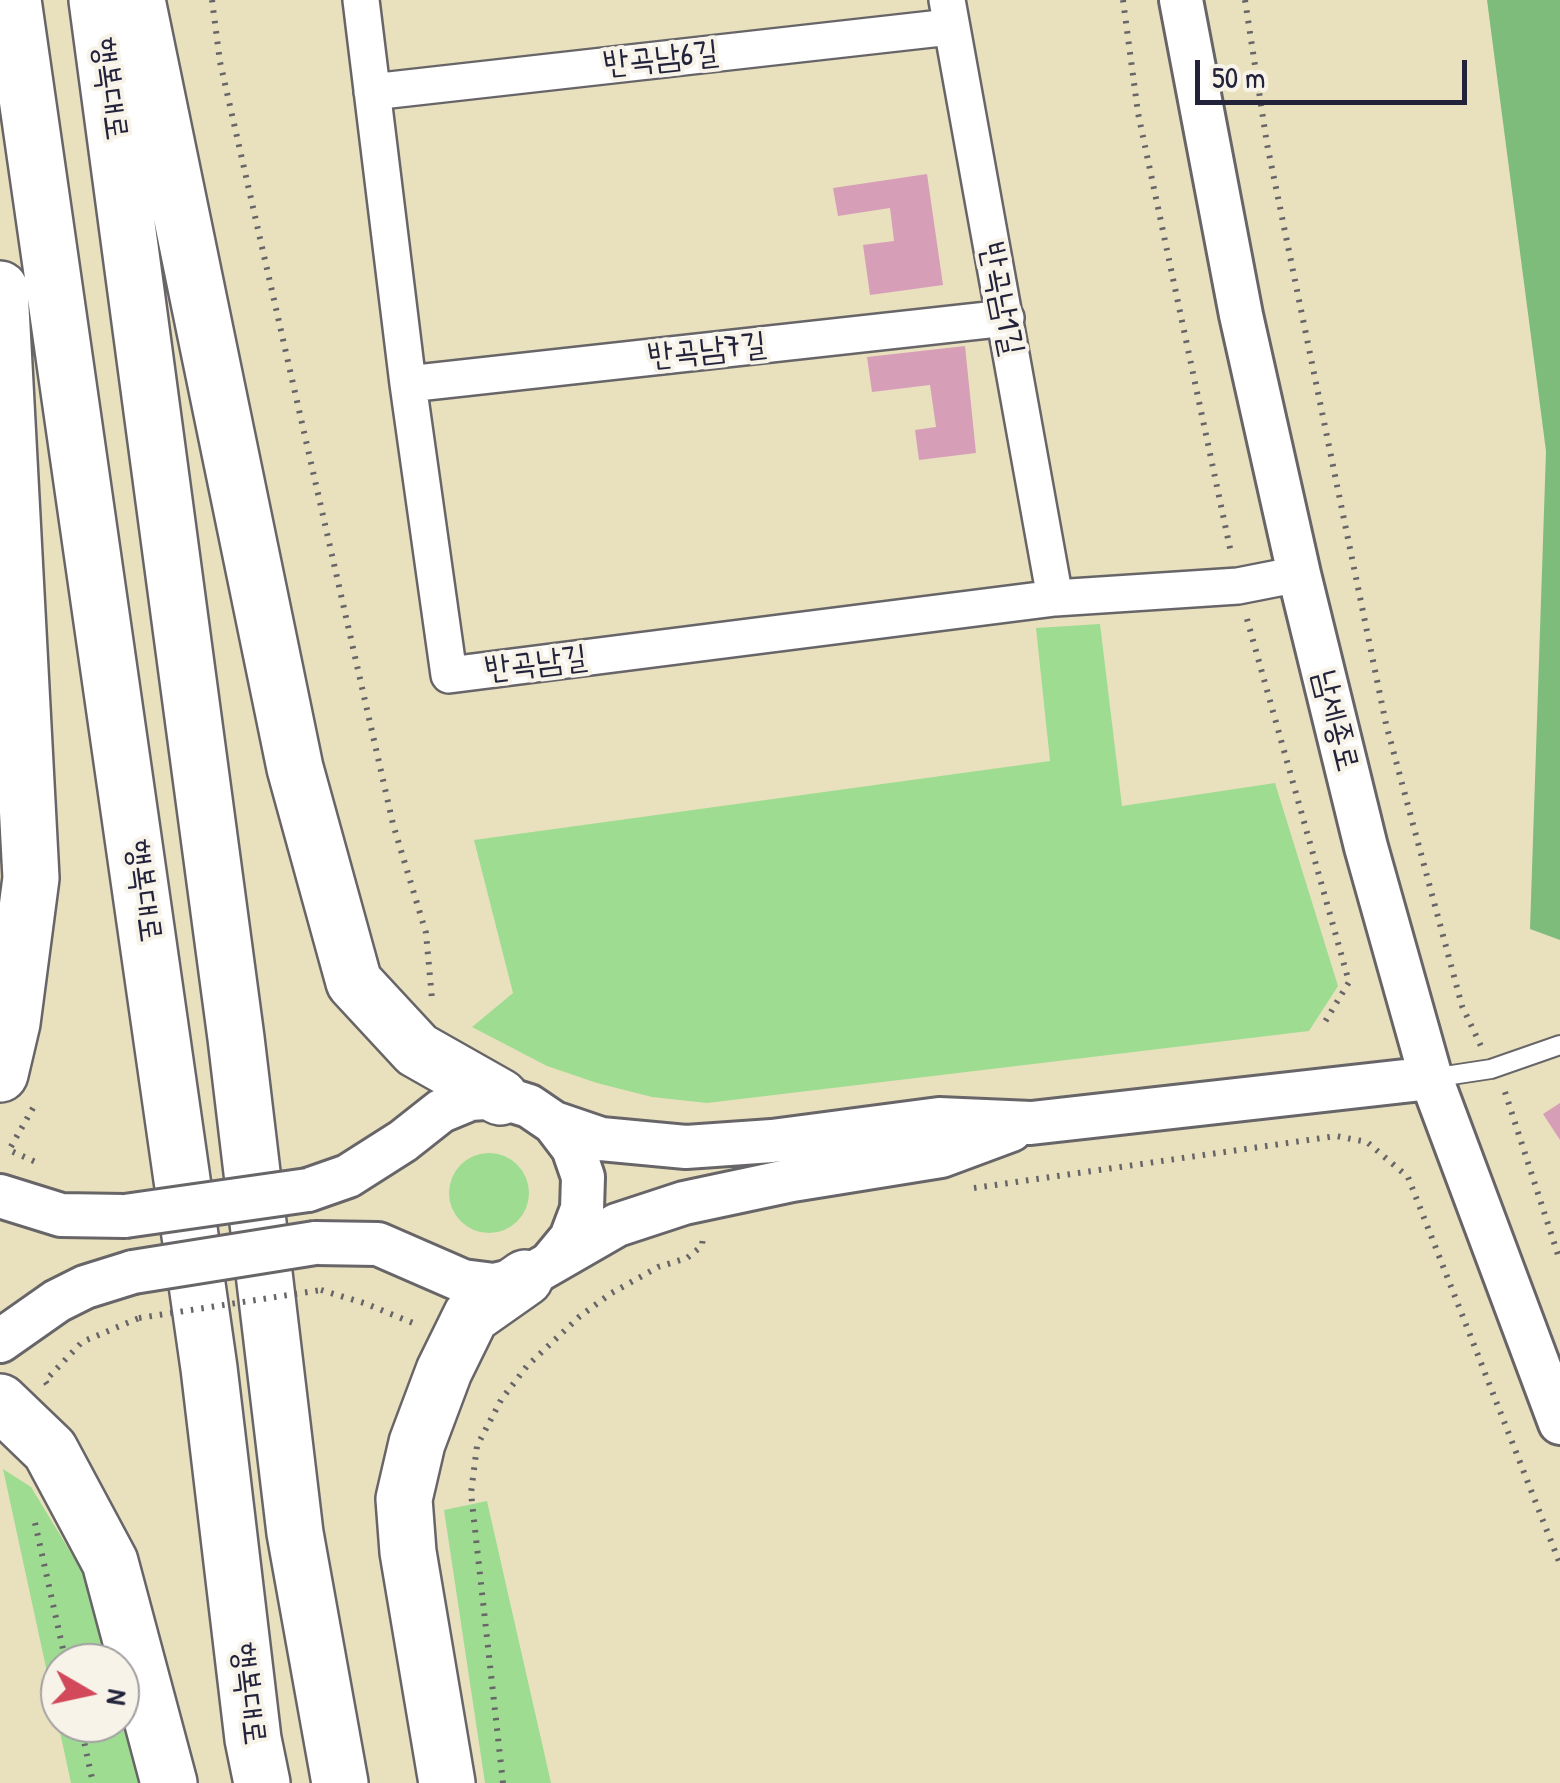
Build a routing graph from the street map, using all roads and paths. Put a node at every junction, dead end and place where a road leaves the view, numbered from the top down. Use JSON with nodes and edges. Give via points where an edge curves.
{"nodes":[{"id":1,"x":12,"y":0,"type":"edge"},
{"id":2,"x":97,"y":0,"type":"edge"},
{"id":3,"x":137,"y":0,"type":"edge"},
{"id":4,"x":212,"y":0,"type":"edge"},
{"id":5,"x":361,"y":0,"type":"edge"},
{"id":6,"x":1123,"y":0,"type":"edge"},
{"id":7,"x":1181,"y":0,"type":"edge"},
{"id":8,"x":1245,"y":0,"type":"edge"},
{"id":9,"x":949,"y":13,"type":"edge"},
{"id":10,"x":372,"y":92,"type":"junction"},
{"id":11,"x":0,"y":288,"type":"edge"},
{"id":12,"x":1006,"y":318,"type":"junction"},
{"id":13,"x":408,"y":384,"type":"junction"},
{"id":14,"x":1299,"y":574,"type":"junction"},
{"id":15,"x":1238,"y":586,"type":"junction"},
{"id":16,"x":1055,"y":598,"type":"junction"},
{"id":17,"x":433,"y":1005,"type":"dead end"},
{"id":18,"x":1323,"y":1025,"type":"dead end"},
{"id":19,"x":1560,"y":1045,"type":"edge"},
{"id":20,"x":1492,"y":1069,"type":"junction"},
{"id":21,"x":1431,"y":1078,"type":"junction"},
{"id":22,"x":17,"y":1091,"type":"edge"},
{"id":23,"x":500,"y":1097,"type":"junction"},
{"id":24,"x":554,"y":1123,"type":"junction"},
{"id":25,"x":1030,"y":1123,"type":"junction"},
{"id":26,"x":45,"y":1167,"type":"dead end"},
{"id":27,"x":973,"y":1188,"type":"dead end"},
{"id":28,"x":0,"y":1196,"type":"edge"},
{"id":29,"x":704,"y":1226,"type":"dead end"},
{"id":30,"x":1560,"y":1261,"type":"edge"},
{"id":31,"x":538,"y":1270,"type":"junction"},
{"id":32,"x":435,"y":1332,"type":"dead end"},
{"id":33,"x":0,"y":1341,"type":"edge"},
{"id":34,"x":55,"y":1394,"type":"dead end"},
{"id":35,"x":0,"y":1402,"type":"edge"},
{"id":36,"x":1560,"y":1423,"type":"edge"},
{"id":37,"x":32,"y":1511,"type":"dead end"},
{"id":38,"x":1560,"y":1564,"type":"edge"},
{"id":39,"x":62,"y":1643,"type":"edge"},
{"id":40,"x":84,"y":1743,"type":"edge"},
{"id":41,"x":93,"y":1783,"type":"edge"},
{"id":42,"x":169,"y":1783,"type":"edge"},
{"id":43,"x":262,"y":1783,"type":"edge"},
{"id":44,"x":340,"y":1783,"type":"edge"},
{"id":45,"x":447,"y":1783,"type":"edge"},
{"id":46,"x":503,"y":1783,"type":"edge"}],
"edges":[{"from":1,"to":43,"type":"highway","name":"행복대로","via":[[202,1310]]},
{"from":2,"to":44,"type":"highway","name":"행복대로","via":[[236,1038],[294,1533]]},
{"from":3,"to":23,"type":"highway","via":[[295,768],[354,982],[417,1050]]},
{"from":4,"to":17,"type":"path","via":[[220,62],[393,824],[426,933]]},
{"from":5,"to":10,"type":"street","name":"반곡남길"},
{"from":6,"to":15,"type":"path","via":[[1138,113]]},
{"from":7,"to":14,"type":"street","name":"남세종로"},
{"from":8,"to":20,"type":"path","via":[[1267,144],[1386,724],[1462,1006]]},
{"from":9,"to":10,"type":"street","name":"반곡남6길"},
{"from":9,"to":12,"type":"street","name":"반곡남1길"},
{"from":10,"to":13,"type":"street","name":"반곡남길"},
{"from":11,"to":22,"type":"highway","via":[[32,878],[12,1023]]},
{"from":12,"to":13,"type":"street","name":"반곡남7길"},
{"from":12,"to":16,"type":"street","name":"반곡남1길"},
{"from":13,"to":16,"type":"street","name":"반곡남길","via":[[450,676]]},
{"from":14,"to":15,"type":"street","name":"반곡남길"},
{"from":14,"to":21,"type":"street","name":"남세종로"},
{"from":15,"to":16,"type":"street","name":"반곡남길"},
{"from":15,"to":18,"type":"path","via":[[1349,982]]},
{"from":19,"to":20,"type":"lane"},
{"from":20,"to":21,"type":"lane"},
{"from":20,"to":30,"type":"path","via":[[1508,1098]]},
{"from":21,"to":25,"type":"street"},
{"from":21,"to":36,"type":"street","name":"남세종로"},
{"from":22,"to":26,"type":"path","via":[[9,1150]]},
{"from":23,"to":24,"type":"street"},
{"from":23,"to":28,"type":"street","bridge":true,"via":[[441,1111],[348,1176],[308,1190],[125,1216],[61,1215]]},
{"from":24,"to":25,"type":"street","via":[[601,1139],[686,1147],[939,1119]]},
{"from":24,"to":31,"type":"street","via":[[573,1148],[582,1208],[571,1238]]},
{"from":25,"to":31,"type":"street","via":[[941,1156],[684,1203],[617,1225]]},
{"from":27,"to":38,"type":"path","via":[[1336,1136],[1367,1142],[1408,1177]]},
{"from":29,"to":46,"type":"path","via":[[702,1246],[687,1258],[610,1294],[527,1366],[478,1446],[470,1493]]},
{"from":31,"to":33,"type":"street","bridge":true,"via":[[494,1284],[463,1280],[378,1244],[315,1243],[132,1272],[57,1301]]},
{"from":31,"to":45,"type":"highway","via":[[472,1316],[417,1442],[404,1498]]},
{"from":32,"to":34,"type":"path","bridge":true,"via":[[321,1290],[139,1318],[82,1342],[45,1380]]},
{"from":35,"to":42,"type":"highway","via":[[50,1450],[110,1562]]},
{"from":37,"to":39,"type":"path"},
{"from":40,"to":41,"type":"path"}]}
